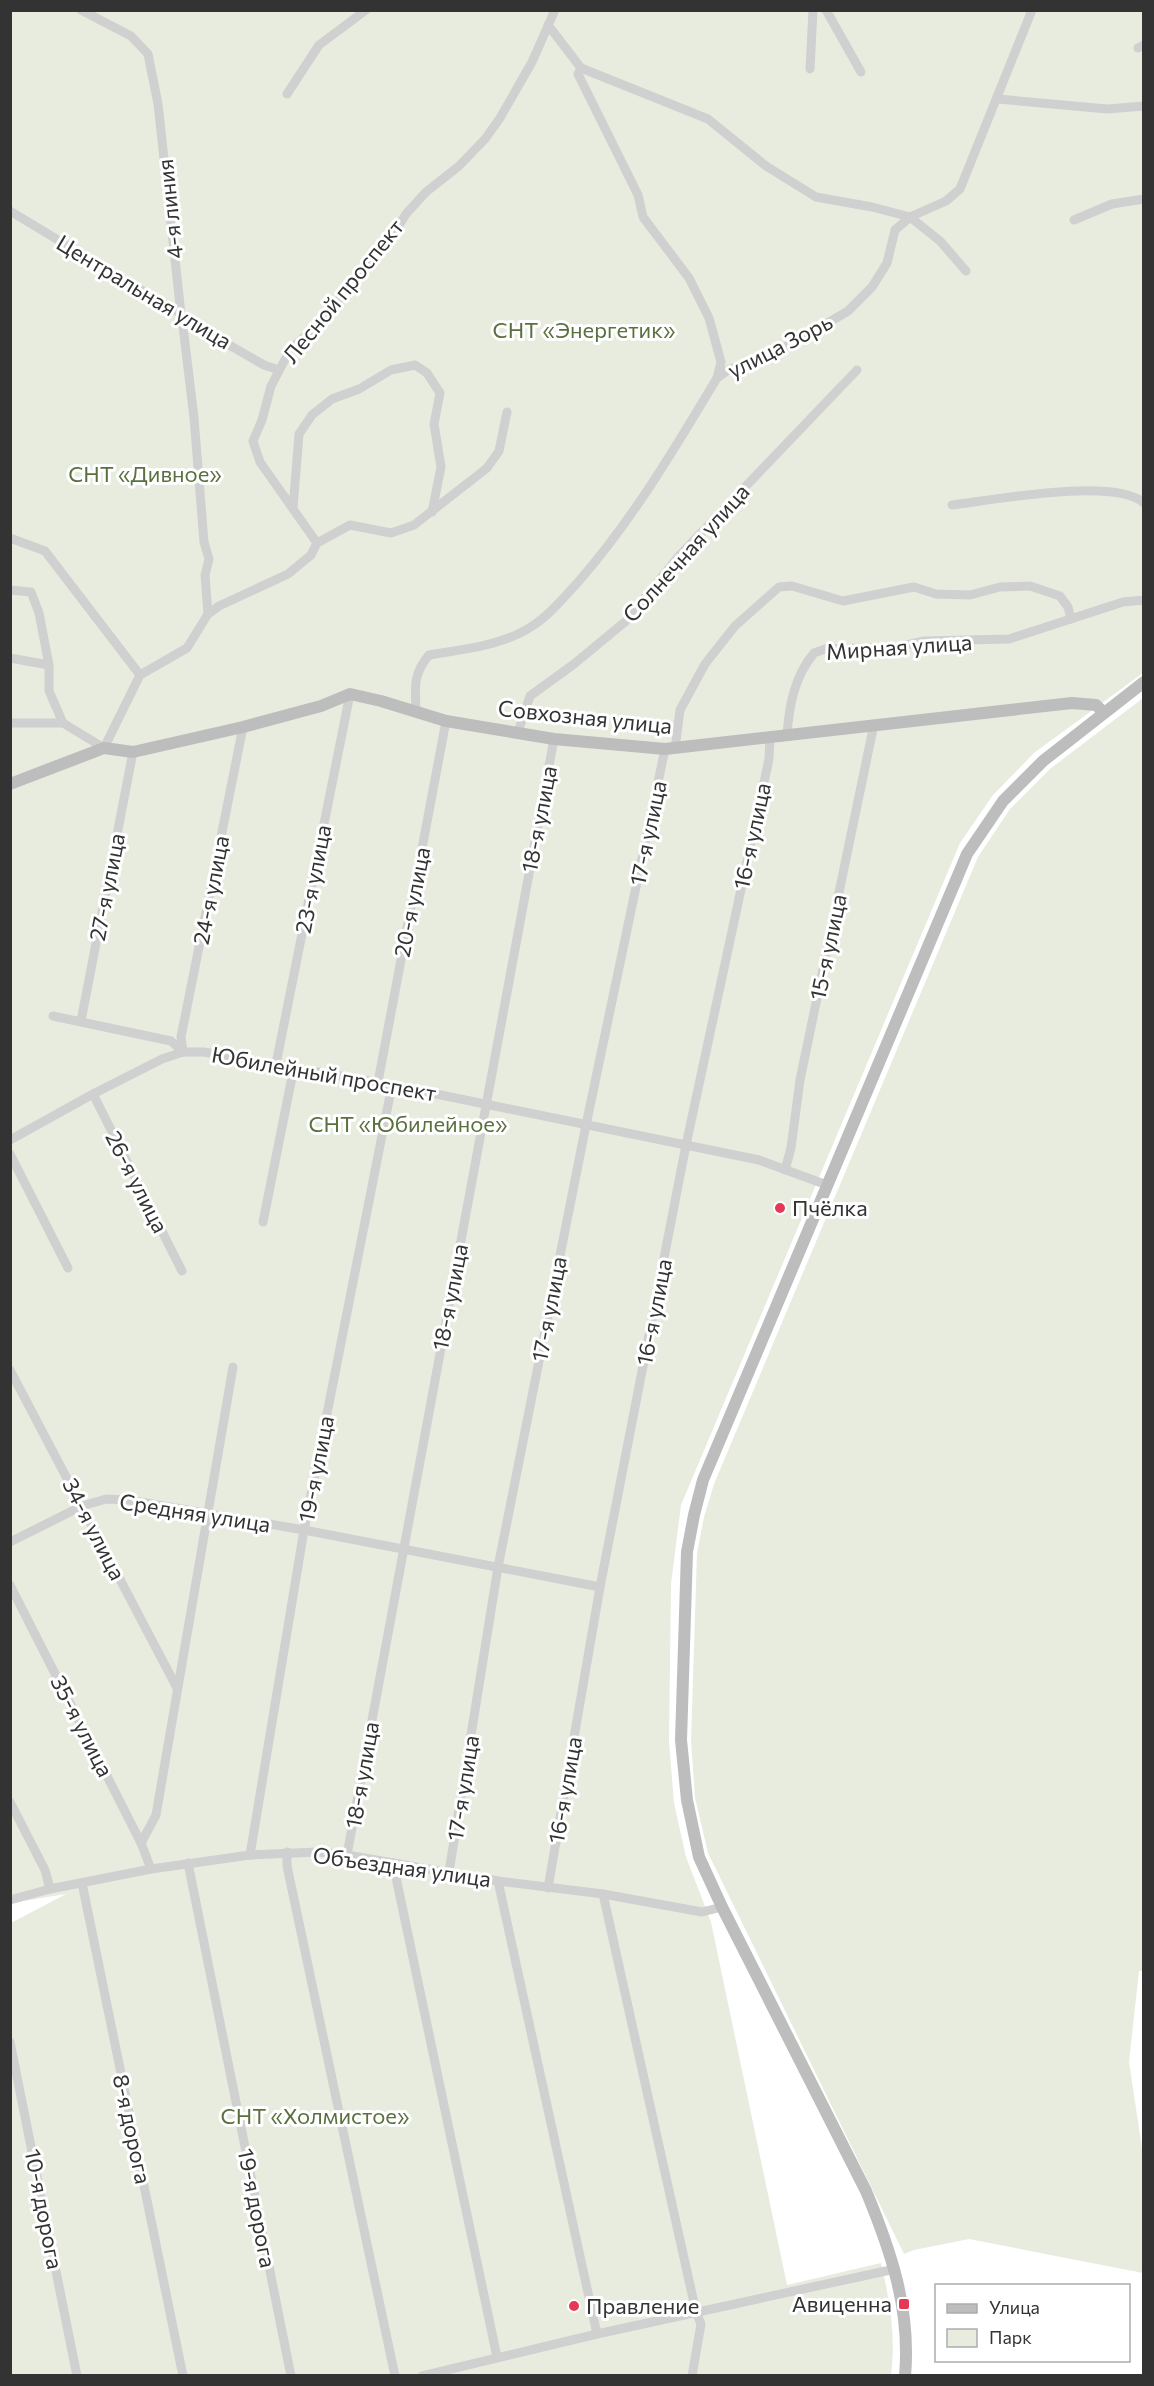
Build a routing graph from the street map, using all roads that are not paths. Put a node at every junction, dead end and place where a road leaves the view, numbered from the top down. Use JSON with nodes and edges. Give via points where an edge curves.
{"nodes":[{"id":1,"x":81,"y":10,"type":"edge"},
{"id":2,"x":555,"y":10,"type":"edge"},
{"id":3,"x":813,"y":10,"type":"edge"},
{"id":4,"x":826,"y":10,"type":"edge"},
{"id":5,"x":1032,"y":10,"type":"edge"},
{"id":6,"x":363,"y":11,"type":"edge"},
{"id":7,"x":548,"y":26,"type":"junction"},
{"id":8,"x":581,"y":68,"type":"junction"},
{"id":9,"x":810,"y":69,"type":"dead end"},
{"id":10,"x":861,"y":72,"type":"dead end"},
{"id":11,"x":287,"y":94,"type":"dead end"},
{"id":12,"x":998,"y":99,"type":"junction"},
{"id":13,"x":1143,"y":106,"type":"edge"},
{"id":14,"x":1143,"y":199,"type":"edge"},
{"id":15,"x":10,"y":211,"type":"edge"},
{"id":16,"x":910,"y":217,"type":"junction"},
{"id":17,"x":1074,"y":220,"type":"dead end"},
{"id":18,"x":966,"y":271,"type":"dead end"},
{"id":19,"x":181,"y":316,"type":"junction"},
{"id":20,"x":279,"y":370,"type":"junction"},
{"id":21,"x":857,"y":370,"type":"dead end"},
{"id":22,"x":717,"y":378,"type":"junction"},
{"id":23,"x":507,"y":412,"type":"dead end"},
{"id":24,"x":1143,"y":503,"type":"edge"},
{"id":25,"x":952,"y":505,"type":"dead end"},
{"id":26,"x":293,"y":508,"type":"junction"},
{"id":27,"x":432,"y":512,"type":"junction"},
{"id":28,"x":10,"y":538,"type":"edge"},
{"id":29,"x":317,"y":543,"type":"junction"},
{"id":30,"x":10,"y":590,"type":"edge"},
{"id":31,"x":1143,"y":600,"type":"edge"},
{"id":32,"x":208,"y":614,"type":"junction"},
{"id":33,"x":1071,"y":620,"type":"junction"},
{"id":34,"x":10,"y":658,"type":"edge"},
{"id":35,"x":49,"y":665,"type":"junction"},
{"id":36,"x":141,"y":675,"type":"junction"},
{"id":37,"x":1143,"y":682,"type":"edge"},
{"id":38,"x":350,"y":694,"type":"junction"},
{"id":39,"x":416,"y":711,"type":"junction"},
{"id":40,"x":1104,"y":713,"type":"junction"},
{"id":41,"x":446,"y":721,"type":"junction"},
{"id":42,"x":10,"y":723,"type":"edge"},
{"id":43,"x":63,"y":723,"type":"junction"},
{"id":44,"x":874,"y":724,"type":"junction"},
{"id":45,"x":243,"y":727,"type":"junction"},
{"id":46,"x":518,"y":732,"type":"junction"},
{"id":47,"x":787,"y":736,"type":"junction"},
{"id":48,"x":770,"y":738,"type":"junction"},
{"id":49,"x":554,"y":739,"type":"junction"},
{"id":50,"x":104,"y":748,"type":"junction"},
{"id":51,"x":670,"y":749,"type":"junction"},
{"id":52,"x":133,"y":753,"type":"junction"},
{"id":53,"x":10,"y":784,"type":"edge"},
{"id":54,"x":53,"y":1016,"type":"dead end"},
{"id":55,"x":81,"y":1021,"type":"junction"},
{"id":56,"x":183,"y":1052,"type":"junction"},
{"id":57,"x":276,"y":1064,"type":"junction"},
{"id":58,"x":294,"y":1067,"type":"junction"},
{"id":59,"x":378,"y":1082,"type":"junction"},
{"id":60,"x":392,"y":1084,"type":"junction"},
{"id":61,"x":93,"y":1094,"type":"junction"},
{"id":62,"x":486,"y":1104,"type":"junction"},
{"id":63,"x":586,"y":1125,"type":"junction"},
{"id":64,"x":10,"y":1140,"type":"edge"},
{"id":65,"x":686,"y":1145,"type":"junction"},
{"id":66,"x":10,"y":1154,"type":"edge"},
{"id":67,"x":785,"y":1170,"type":"junction"},
{"id":68,"x":827,"y":1185,"type":"junction"},
{"id":69,"x":263,"y":1222,"type":"dead end"},
{"id":70,"x":68,"y":1268,"type":"dead end"},
{"id":71,"x":182,"y":1271,"type":"dead end"},
{"id":72,"x":233,"y":1367,"type":"dead end"},
{"id":73,"x":10,"y":1370,"type":"edge"},
{"id":74,"x":82,"y":1506,"type":"junction"},
{"id":75,"x":207,"y":1513,"type":"junction"},
{"id":76,"x":304,"y":1530,"type":"junction"},
{"id":77,"x":10,"y":1542,"type":"edge"},
{"id":78,"x":403,"y":1549,"type":"junction"},
{"id":79,"x":498,"y":1567,"type":"junction"},
{"id":80,"x":10,"y":1585,"type":"edge"},
{"id":81,"x":600,"y":1587,"type":"junction"},
{"id":82,"x":177,"y":1688,"type":"junction"},
{"id":83,"x":10,"y":1802,"type":"edge"},
{"id":84,"x":141,"y":1843,"type":"junction"},
{"id":85,"x":287,"y":1852,"type":"junction"},
{"id":86,"x":250,"y":1855,"type":"junction"},
{"id":87,"x":347,"y":1855,"type":"junction"},
{"id":88,"x":188,"y":1863,"type":"junction"},
{"id":89,"x":393,"y":1863,"type":"junction"},
{"id":90,"x":151,"y":1869,"type":"junction"},
{"id":91,"x":449,"y":1872,"type":"junction"},
{"id":92,"x":498,"y":1881,"type":"junction"},
{"id":93,"x":82,"y":1883,"type":"junction"},
{"id":94,"x":548,"y":1888,"type":"junction"},
{"id":95,"x":50,"y":1889,"type":"junction"},
{"id":96,"x":603,"y":1894,"type":"junction"},
{"id":97,"x":10,"y":1900,"type":"edge"},
{"id":98,"x":722,"y":1907,"type":"junction"},
{"id":99,"x":10,"y":2042,"type":"edge"},
{"id":100,"x":895,"y":2269,"type":"junction"},
{"id":101,"x":696,"y":2312,"type":"junction"},
{"id":102,"x":597,"y":2334,"type":"junction"},
{"id":103,"x":497,"y":2357,"type":"junction"},
{"id":104,"x":432,"y":2374,"type":"edge"},
{"id":105,"x":76,"y":2376,"type":"edge"},
{"id":106,"x":183,"y":2376,"type":"edge"},
{"id":107,"x":291,"y":2376,"type":"edge"},
{"id":108,"x":395,"y":2376,"type":"edge"},
{"id":109,"x":422,"y":2376,"type":"edge"},
{"id":110,"x":692,"y":2376,"type":"edge"},
{"id":111,"x":905,"y":2376,"type":"edge"}],
"edges":[{"from":1,"to":19,"type":"street","name":"4-я линия","via":[[120,29],[148,54],[158,104]]},
{"from":2,"to":7,"type":"street","name":"Лесной проспект"},
{"from":3,"to":9,"type":"street"},
{"from":4,"to":10,"type":"street"},
{"from":5,"to":12,"type":"street","name":"улица Зорь"},
{"from":6,"to":11,"type":"street","via":[[319,45]]},
{"from":7,"to":8,"type":"street"},
{"from":7,"to":20,"type":"street","name":"Лесной проспект","via":[[532,62],[485,139],[406,214],[388,242],[290,351]]},
{"from":8,"to":16,"type":"street","via":[[708,119],[766,166],[816,197]]},
{"from":8,"to":22,"type":"street","via":[[578,74],[638,195],[643,218],[689,278],[709,318],[721,362]]},
{"from":12,"to":13,"type":"street","via":[[1107,109]]},
{"from":12,"to":16,"type":"street","name":"улица Зорь","via":[[960,189],[946,201]]},
{"from":14,"to":17,"type":"street","via":[[1112,204]]},
{"from":15,"to":19,"type":"street","name":"Центральная улица"},
{"from":16,"to":18,"type":"street","via":[[940,241]]},
{"from":16,"to":22,"type":"street","name":"улица Зорь","via":[[895,230],[886,263],[872,287],[848,311],[792,344]]},
{"from":19,"to":20,"type":"street","name":"Центральная улица"},
{"from":19,"to":32,"type":"street","name":"4-я линия","via":[[204,542],[209,559],[205,575]]},
{"from":20,"to":26,"type":"street","name":"Лесной проспект","via":[[253,441],[260,462]]},
{"from":21,"to":46,"type":"street","name":"Солнечная улица","via":[[678,556],[626,621],[530,696]]},
{"from":22,"to":39,"type":"street","name":"улица Зорь","via":[[658,477],[598,558],[548,616],[494,644],[429,655],[418,668]]},
{"from":23,"to":27,"type":"street","via":[[499,451],[487,468]]},
{"from":24,"to":25,"type":"street","via":[[1137,497],[1088,489]]},
{"from":26,"to":27,"type":"street","via":[[299,434],[312,415],[332,399],[391,370],[415,365],[427,373],[440,393],[434,424],[441,467]]},
{"from":26,"to":29,"type":"street","name":"Лесной проспект"},
{"from":27,"to":29,"type":"street","via":[[414,525],[391,533],[350,525]]},
{"from":28,"to":36,"type":"street","via":[[45,551]]},
{"from":29,"to":32,"type":"street","via":[[311,555],[288,574]]},
{"from":30,"to":35,"type":"street","via":[[31,592]]},
{"from":31,"to":33,"type":"street","via":[[1123,602]]},
{"from":32,"to":36,"type":"street","via":[[187,648]]},
{"from":33,"to":47,"type":"street","name":"Мирная улица","via":[[1009,639],[924,641],[898,647],[814,652],[795,686]]},
{"from":33,"to":51,"type":"street","name":"17-я улица","via":[[1060,596],[1030,586],[1000,587],[970,595],[936,594],[914,587],[843,601],[792,586],[779,587],[735,626],[705,664],[680,710]]},
{"from":34,"to":35,"type":"street"},
{"from":35,"to":43,"type":"street","via":[[49,691]]},
{"from":36,"to":50,"type":"street"},
{"from":37,"to":40,"type":"main road"},
{"from":38,"to":39,"type":"main road","name":"Совхозная улица"},
{"from":38,"to":45,"type":"main road"},
{"from":38,"to":57,"type":"street","name":"23-я улица"},
{"from":39,"to":41,"type":"main road","name":"Совхозная улица"},
{"from":40,"to":44,"type":"main road","name":"Совхозная улица","via":[[1096,705],[1072,703]]},
{"from":40,"to":68,"type":"main road","via":[[1043,761],[1003,801],[967,854]]},
{"from":41,"to":46,"type":"main road","name":"Совхозная улица"},
{"from":41,"to":59,"type":"street","name":"20-я улица"},
{"from":42,"to":43,"type":"street"},
{"from":43,"to":50,"type":"street"},
{"from":44,"to":47,"type":"main road","name":"Совхозная улица"},
{"from":44,"to":67,"type":"street","name":"15-я улица"},
{"from":45,"to":52,"type":"main road"},
{"from":45,"to":56,"type":"street","name":"24-я улица","via":[[181,1037]]},
{"from":46,"to":49,"type":"main road","name":"Совхозная улица"},
{"from":47,"to":48,"type":"main road","name":"Совхозная улица"},
{"from":48,"to":51,"type":"main road","name":"Совхозная улица"},
{"from":48,"to":65,"type":"street","name":"16-я улица","via":[[769,759]]},
{"from":49,"to":51,"type":"main road","name":"Совхозная улица"},
{"from":49,"to":62,"type":"street","name":"18-я улица"},
{"from":50,"to":52,"type":"main road"},
{"from":50,"to":53,"type":"main road"},
{"from":51,"to":63,"type":"street","name":"17-я улица"},
{"from":52,"to":55,"type":"street","name":"27-я улица"},
{"from":54,"to":55,"type":"street"},
{"from":55,"to":56,"type":"street","via":[[171,1041]]},
{"from":56,"to":57,"type":"street","name":"Юбилейный проспект"},
{"from":56,"to":61,"type":"street","name":"Юбилейный проспект"},
{"from":57,"to":58,"type":"street","name":"Юбилейный проспект"},
{"from":58,"to":59,"type":"street","name":"Юбилейный проспект"},
{"from":58,"to":69,"type":"street"},
{"from":59,"to":60,"type":"street","name":"Юбилейный проспект"},
{"from":60,"to":62,"type":"street","name":"Юбилейный проспект"},
{"from":60,"to":76,"type":"street","name":"19-я улица"},
{"from":61,"to":64,"type":"street","name":"Юбилейный проспект"},
{"from":61,"to":71,"type":"street","name":"26-я улица"},
{"from":62,"to":63,"type":"street","name":"Юбилейный проспект"},
{"from":62,"to":78,"type":"street","name":"18-я улица"},
{"from":63,"to":65,"type":"street","name":"Юбилейный проспект"},
{"from":63,"to":79,"type":"street","name":"17-я улица"},
{"from":65,"to":67,"type":"street","name":"Юбилейный проспект","via":[[759,1160]]},
{"from":65,"to":81,"type":"street","name":"16-я улица"},
{"from":66,"to":70,"type":"street"},
{"from":67,"to":68,"type":"street","name":"Юбилейный проспект"},
{"from":68,"to":98,"type":"main road","via":[[703,1480],[687,1552],[681,1740],[699,1857]]},
{"from":72,"to":75,"type":"street"},
{"from":73,"to":74,"type":"street","name":"34-я улица"},
{"from":74,"to":75,"type":"street","name":"Средняя улица","via":[[118,1499]]},
{"from":74,"to":77,"type":"street","name":"Средняя улица"},
{"from":74,"to":82,"type":"street","name":"34-я улица"},
{"from":75,"to":76,"type":"street","name":"Средняя улица"},
{"from":75,"to":82,"type":"street"},
{"from":76,"to":78,"type":"street","name":"Средняя улица"},
{"from":76,"to":86,"type":"street","name":"19-я улица"},
{"from":78,"to":79,"type":"street","name":"Средняя улица"},
{"from":78,"to":87,"type":"street","name":"18-я улица"},
{"from":79,"to":81,"type":"street","name":"Средняя улица"},
{"from":79,"to":91,"type":"street","name":"17-я улица"},
{"from":80,"to":84,"type":"street","name":"35-я улица"},
{"from":81,"to":94,"type":"street","name":"16-я улица"},
{"from":82,"to":84,"type":"street","via":[[156,1815]]},
{"from":83,"to":95,"type":"street","via":[[45,1870]]},
{"from":84,"to":90,"type":"street","name":"35-я улица"},
{"from":85,"to":86,"type":"street","name":"Объездная улица"},
{"from":85,"to":87,"type":"street","name":"Объездная улица"},
{"from":85,"to":108,"type":"street"},
{"from":86,"to":88,"type":"street","name":"Объездная улица"},
{"from":87,"to":89,"type":"street","name":"Объездная улица"},
{"from":88,"to":90,"type":"street","name":"Объездная улица"},
{"from":88,"to":107,"type":"street","name":"19-я дорога"},
{"from":89,"to":91,"type":"street","name":"Объездная улица"},
{"from":89,"to":103,"type":"street"},
{"from":90,"to":93,"type":"street","name":"Объездная улица"},
{"from":91,"to":92,"type":"street","name":"Объездная улица"},
{"from":92,"to":94,"type":"street","name":"Объездная улица"},
{"from":92,"to":102,"type":"street"},
{"from":93,"to":95,"type":"street","name":"Объездная улица"},
{"from":93,"to":106,"type":"street","name":"8-я дорога"},
{"from":94,"to":96,"type":"street","name":"Объездная улица"},
{"from":95,"to":97,"type":"street","name":"Объездная улица"},
{"from":96,"to":98,"type":"street","name":"Объездная улица","via":[[702,1912]]},
{"from":96,"to":101,"type":"street"},
{"from":98,"to":100,"type":"main road","via":[[866,2191]]},
{"from":99,"to":105,"type":"street","name":"10-я дорога"},
{"from":100,"to":101,"type":"street"},
{"from":100,"to":111,"type":"main road","via":[[904,2311]]},
{"from":101,"to":102,"type":"street"},
{"from":101,"to":110,"type":"street","via":[[701,2324]]},
{"from":102,"to":103,"type":"street"},
{"from":103,"to":104,"type":"street"},
{"from":104,"to":109,"type":"street"}]}
